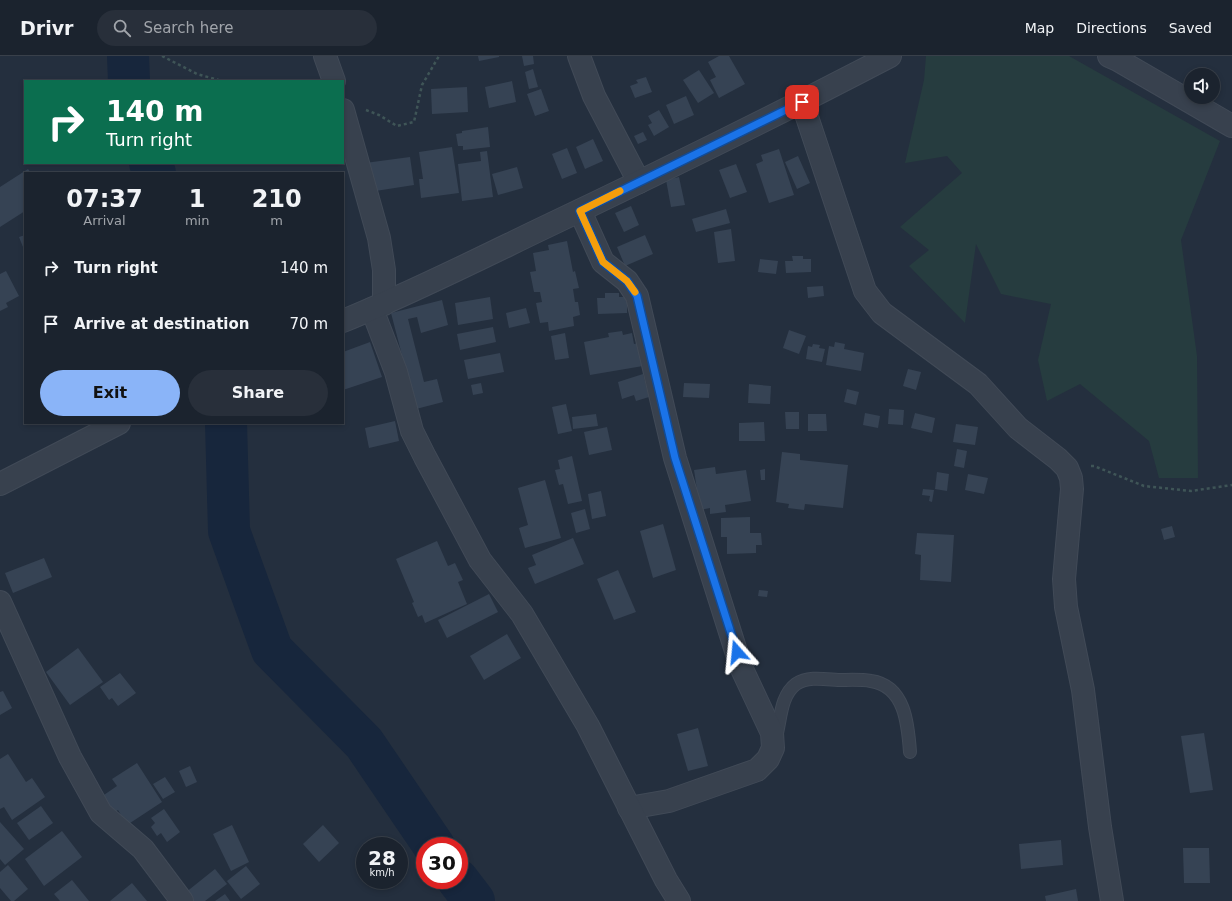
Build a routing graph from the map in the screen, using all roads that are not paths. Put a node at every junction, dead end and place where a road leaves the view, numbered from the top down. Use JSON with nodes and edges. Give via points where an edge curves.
{"nodes":[{"id":1,"x":325,"y":56,"type":"edge"},
{"id":2,"x":579,"y":56,"type":"edge"},
{"id":3,"x":890,"y":56,"type":"edge"},
{"id":4,"x":1109,"y":56,"type":"edge"},
{"id":5,"x":334,"y":80,"type":"edge"},
{"id":6,"x":802,"y":102,"type":"junction"},
{"id":7,"x":344,"y":114,"type":"edge"},
{"id":8,"x":1232,"y":126,"type":"edge"},
{"id":9,"x":639,"y":182,"type":"junction"},
{"id":10,"x":580,"y":211,"type":"junction"},
{"id":11,"x":378,"y":306,"type":"junction"},
{"id":12,"x":344,"y":321,"type":"edge"},
{"id":13,"x":117,"y":424,"type":"edge"},
{"id":14,"x":0,"y":484,"type":"edge"},
{"id":15,"x":0,"y":602,"type":"edge"},
{"id":16,"x":773,"y":748,"type":"junction"},
{"id":17,"x":910,"y":752,"type":"dead end"},
{"id":18,"x":629,"y":808,"type":"junction"},
{"id":19,"x":182,"y":901,"type":"edge"},
{"id":20,"x":679,"y":901,"type":"edge"},
{"id":21,"x":1112,"y":901,"type":"edge"}],
"edges":[{"from":1,"to":5,"type":"street"},
{"from":2,"to":9,"type":"street","via":[[594,96]]},
{"from":3,"to":6,"type":"street"},
{"from":4,"to":8,"type":"street"},
{"from":6,"to":9,"type":"street"},
{"from":6,"to":21,"type":"street","via":[[865,291],[882,313],[978,384],[1018,428],[1058,458],[1067,468],[1071,478],[1064,579],[1066,606],[1083,690]]},
{"from":7,"to":11,"type":"street","via":[[379,238],[384,270]]},
{"from":9,"to":10,"type":"street"},
{"from":10,"to":11,"type":"street"},
{"from":10,"to":16,"type":"street","via":[[603,262],[627,281],[637,296],[675,458],[741,667],[772,733]]},
{"from":11,"to":12,"type":"street"},
{"from":11,"to":18,"type":"street","via":[[412,431],[425,457],[480,560],[522,614],[561,679]]},
{"from":13,"to":14,"type":"street"},
{"from":15,"to":19,"type":"street","via":[[70,757],[101,813],[143,849]]},
{"from":16,"to":17,"type":"lane","via":[[787,694],[796,684],[808,679],[872,681],[884,685],[895,694],[903,706]]},
{"from":16,"to":18,"type":"street","via":[[768,759],[757,770],[669,801]]},
{"from":18,"to":20,"type":"street"}]}
